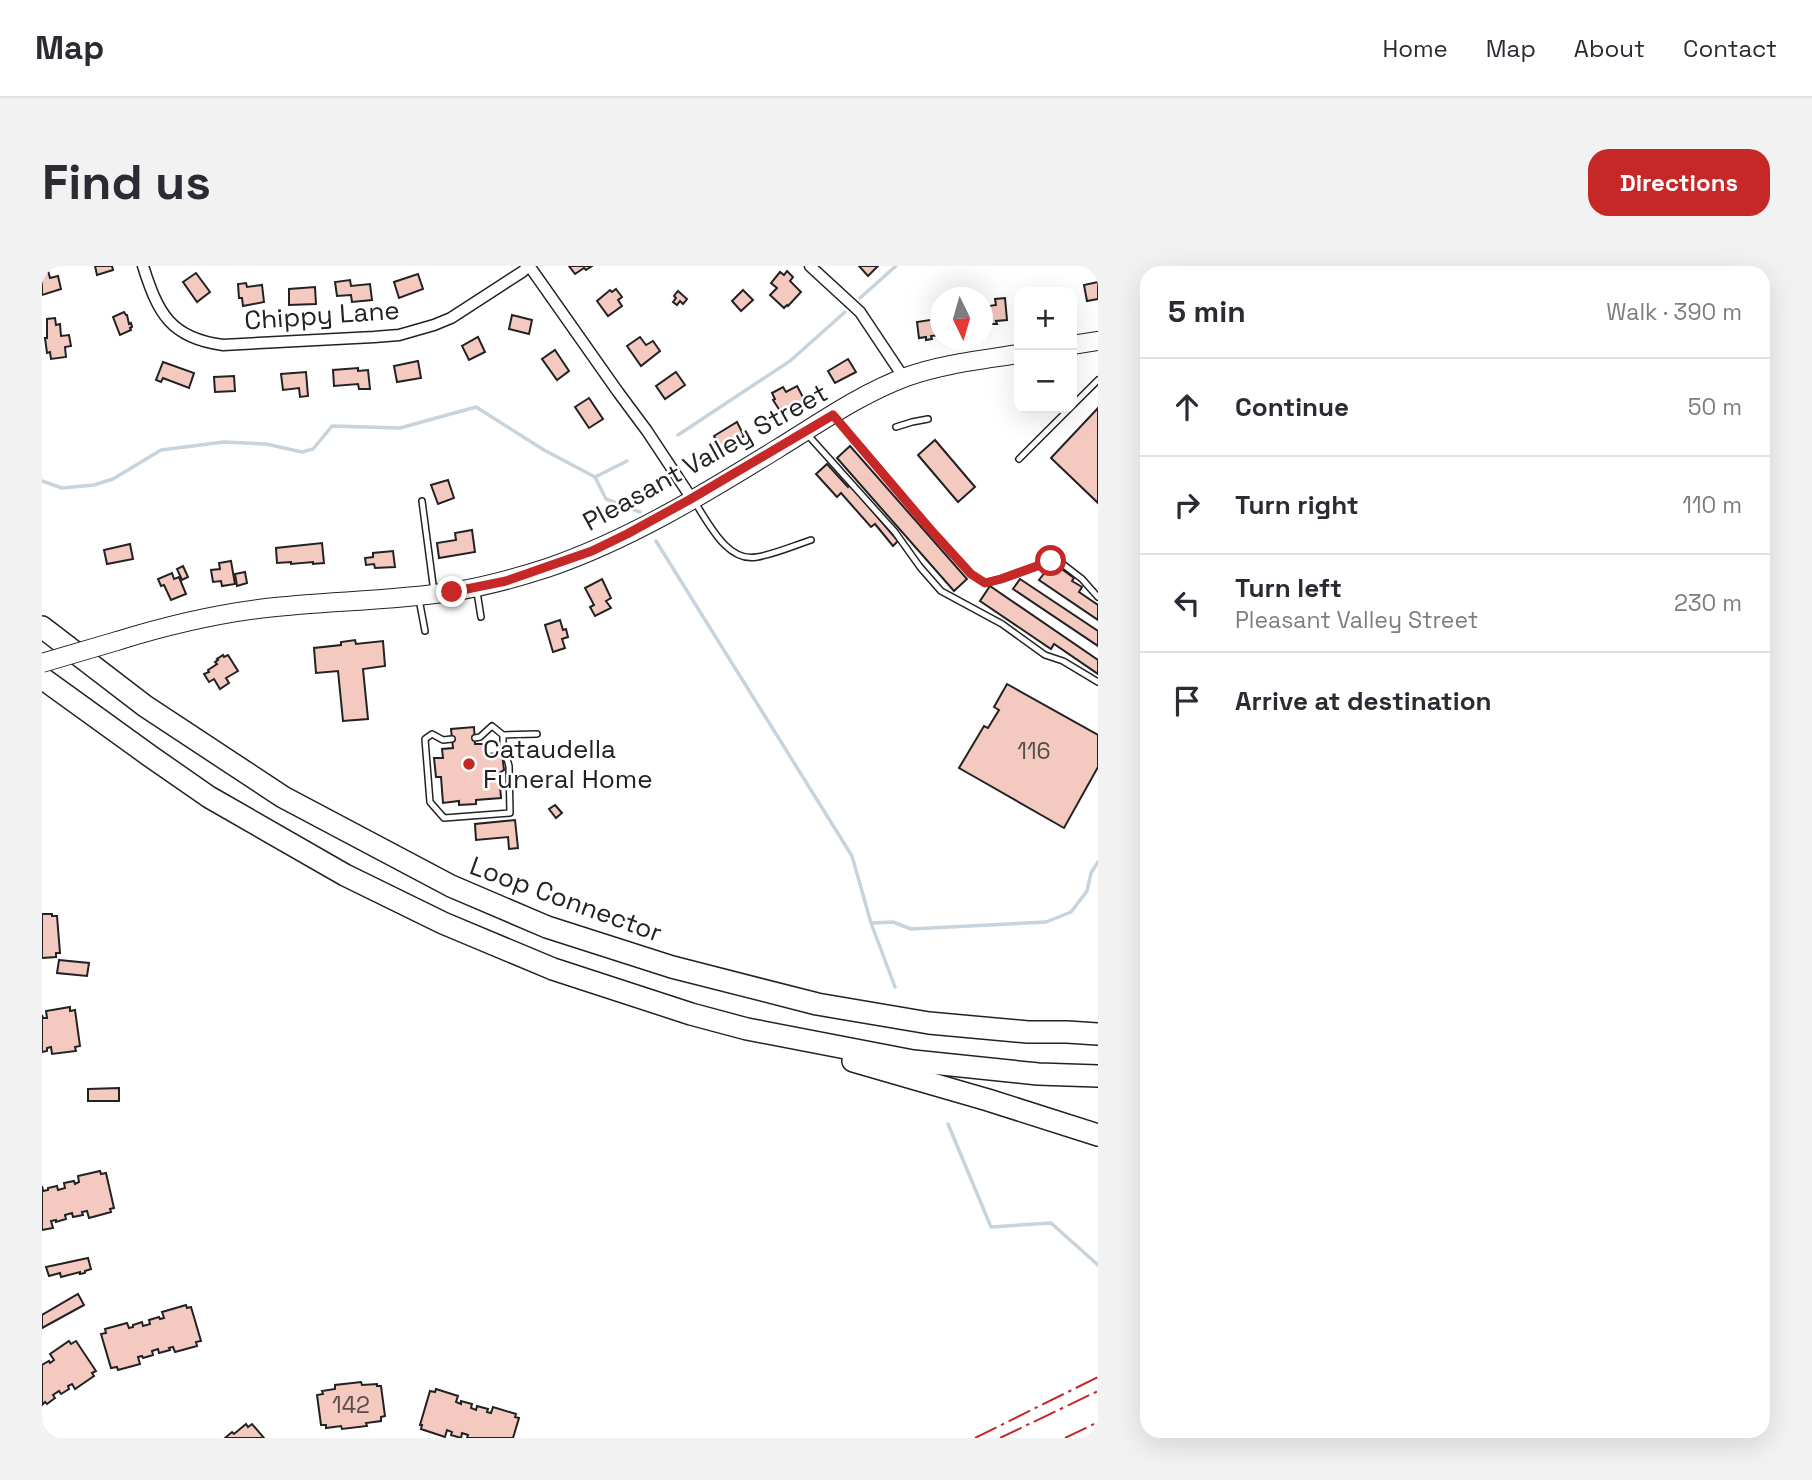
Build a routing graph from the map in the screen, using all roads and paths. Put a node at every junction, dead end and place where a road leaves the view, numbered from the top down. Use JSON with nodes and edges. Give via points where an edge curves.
{"nodes":[{"id":1,"x":143,"y":266,"type":"edge"},
{"id":2,"x":530,"y":266,"type":"edge"},
{"id":3,"x":818,"y":269,"type":"edge"},
{"id":4,"x":1098,"y":341,"type":"edge"},
{"id":5,"x":1077,"y":344,"type":"edge"},
{"id":6,"x":1014,"y":355,"type":"edge"},
{"id":7,"x":904,"y":378,"type":"junction"},
{"id":8,"x":1098,"y":380,"type":"edge"},
{"id":9,"x":1077,"y":401,"type":"edge"},
{"id":10,"x":1065,"y":413,"type":"edge"},
{"id":11,"x":833,"y":415,"type":"junction"},
{"id":12,"x":928,"y":419,"type":"dead end"},
{"id":13,"x":896,"y":427,"type":"dead end"},
{"id":14,"x":806,"y":432,"type":"junction"},
{"id":15,"x":1019,"y":460,"type":"dead end"},
{"id":16,"x":692,"y":499,"type":"junction"},
{"id":17,"x":422,"y":501,"type":"dead end"},
{"id":18,"x":810,"y":540,"type":"dead end"},
{"id":19,"x":477,"y":587,"type":"junction"},
{"id":20,"x":426,"y":595,"type":"junction"},
{"id":21,"x":1098,"y":597,"type":"edge"},
{"id":22,"x":481,"y":617,"type":"dead end"},
{"id":23,"x":42,"y":627,"type":"edge"},
{"id":24,"x":425,"y":631,"type":"dead end"},
{"id":25,"x":42,"y":663,"type":"edge"},
{"id":26,"x":42,"y":678,"type":"edge"},
{"id":27,"x":1098,"y":682,"type":"edge"},
{"id":28,"x":537,"y":734,"type":"dead end"},
{"id":29,"x":503,"y":735,"type":"junction"},
{"id":30,"x":475,"y":738,"type":"dead end"},
{"id":31,"x":452,"y":739,"type":"dead end"},
{"id":32,"x":747,"y":1028,"type":"junction"},
{"id":33,"x":1098,"y":1034,"type":"edge"},
{"id":34,"x":1098,"y":1076,"type":"edge"},
{"id":35,"x":1098,"y":1135,"type":"edge"}],
"edges":[{"from":1,"to":2,"type":"street","name":"Chippy Lane","via":[[168,321],[194,339],[223,345],[399,335],[451,318]]},
{"from":2,"to":16,"type":"street","name":"Chippy Lane"},
{"from":3,"to":7,"type":"street","via":[[860,312]]},
{"from":4,"to":5,"type":"main road"},
{"from":6,"to":7,"type":"main road","name":"Pleasant Valley Street","via":[[942,366]]},
{"from":7,"to":11,"type":"main road","name":"Pleasant Valley Street"},
{"from":8,"to":9,"type":"lane"},
{"from":10,"to":15,"type":"lane"},
{"from":11,"to":14,"type":"main road","name":"Pleasant Valley Street"},
{"from":11,"to":21,"type":"lane","via":[[971,574],[985,583],[1060,562]]},
{"from":12,"to":13,"type":"lane"},
{"from":14,"to":16,"type":"main road","name":"Pleasant Valley Street"},
{"from":14,"to":27,"type":"lane","via":[[941,591]]},
{"from":16,"to":18,"type":"lane","via":[[727,547],[745,557]]},
{"from":16,"to":19,"type":"main road","name":"Pleasant Valley Street","via":[[592,551]]},
{"from":17,"to":20,"type":"lane"},
{"from":19,"to":20,"type":"main road","name":"Pleasant Valley Street"},
{"from":19,"to":22,"type":"lane"},
{"from":20,"to":24,"type":"lane"},
{"from":20,"to":25,"type":"main road","name":"Pleasant Valley Street","bridge":true,"via":[[235,612]]},
{"from":23,"to":33,"type":"highway","name":"Loop Connector","via":[[145,706],[283,797],[451,886],[547,927],[672,967],[817,1004],[929,1023]]},
{"from":26,"to":32,"type":"highway","via":[[209,797],[345,875],[553,969]]},
{"from":28,"to":29,"type":"lane"},
{"from":29,"to":30,"type":"lane","via":[[492,726]]},
{"from":29,"to":31,"type":"lane","via":[[510,813],[444,818],[430,802],[425,740],[432,734]]},
{"from":32,"to":34,"type":"highway","via":[[913,1061]]},
{"from":32,"to":35,"type":"highway"}]}
